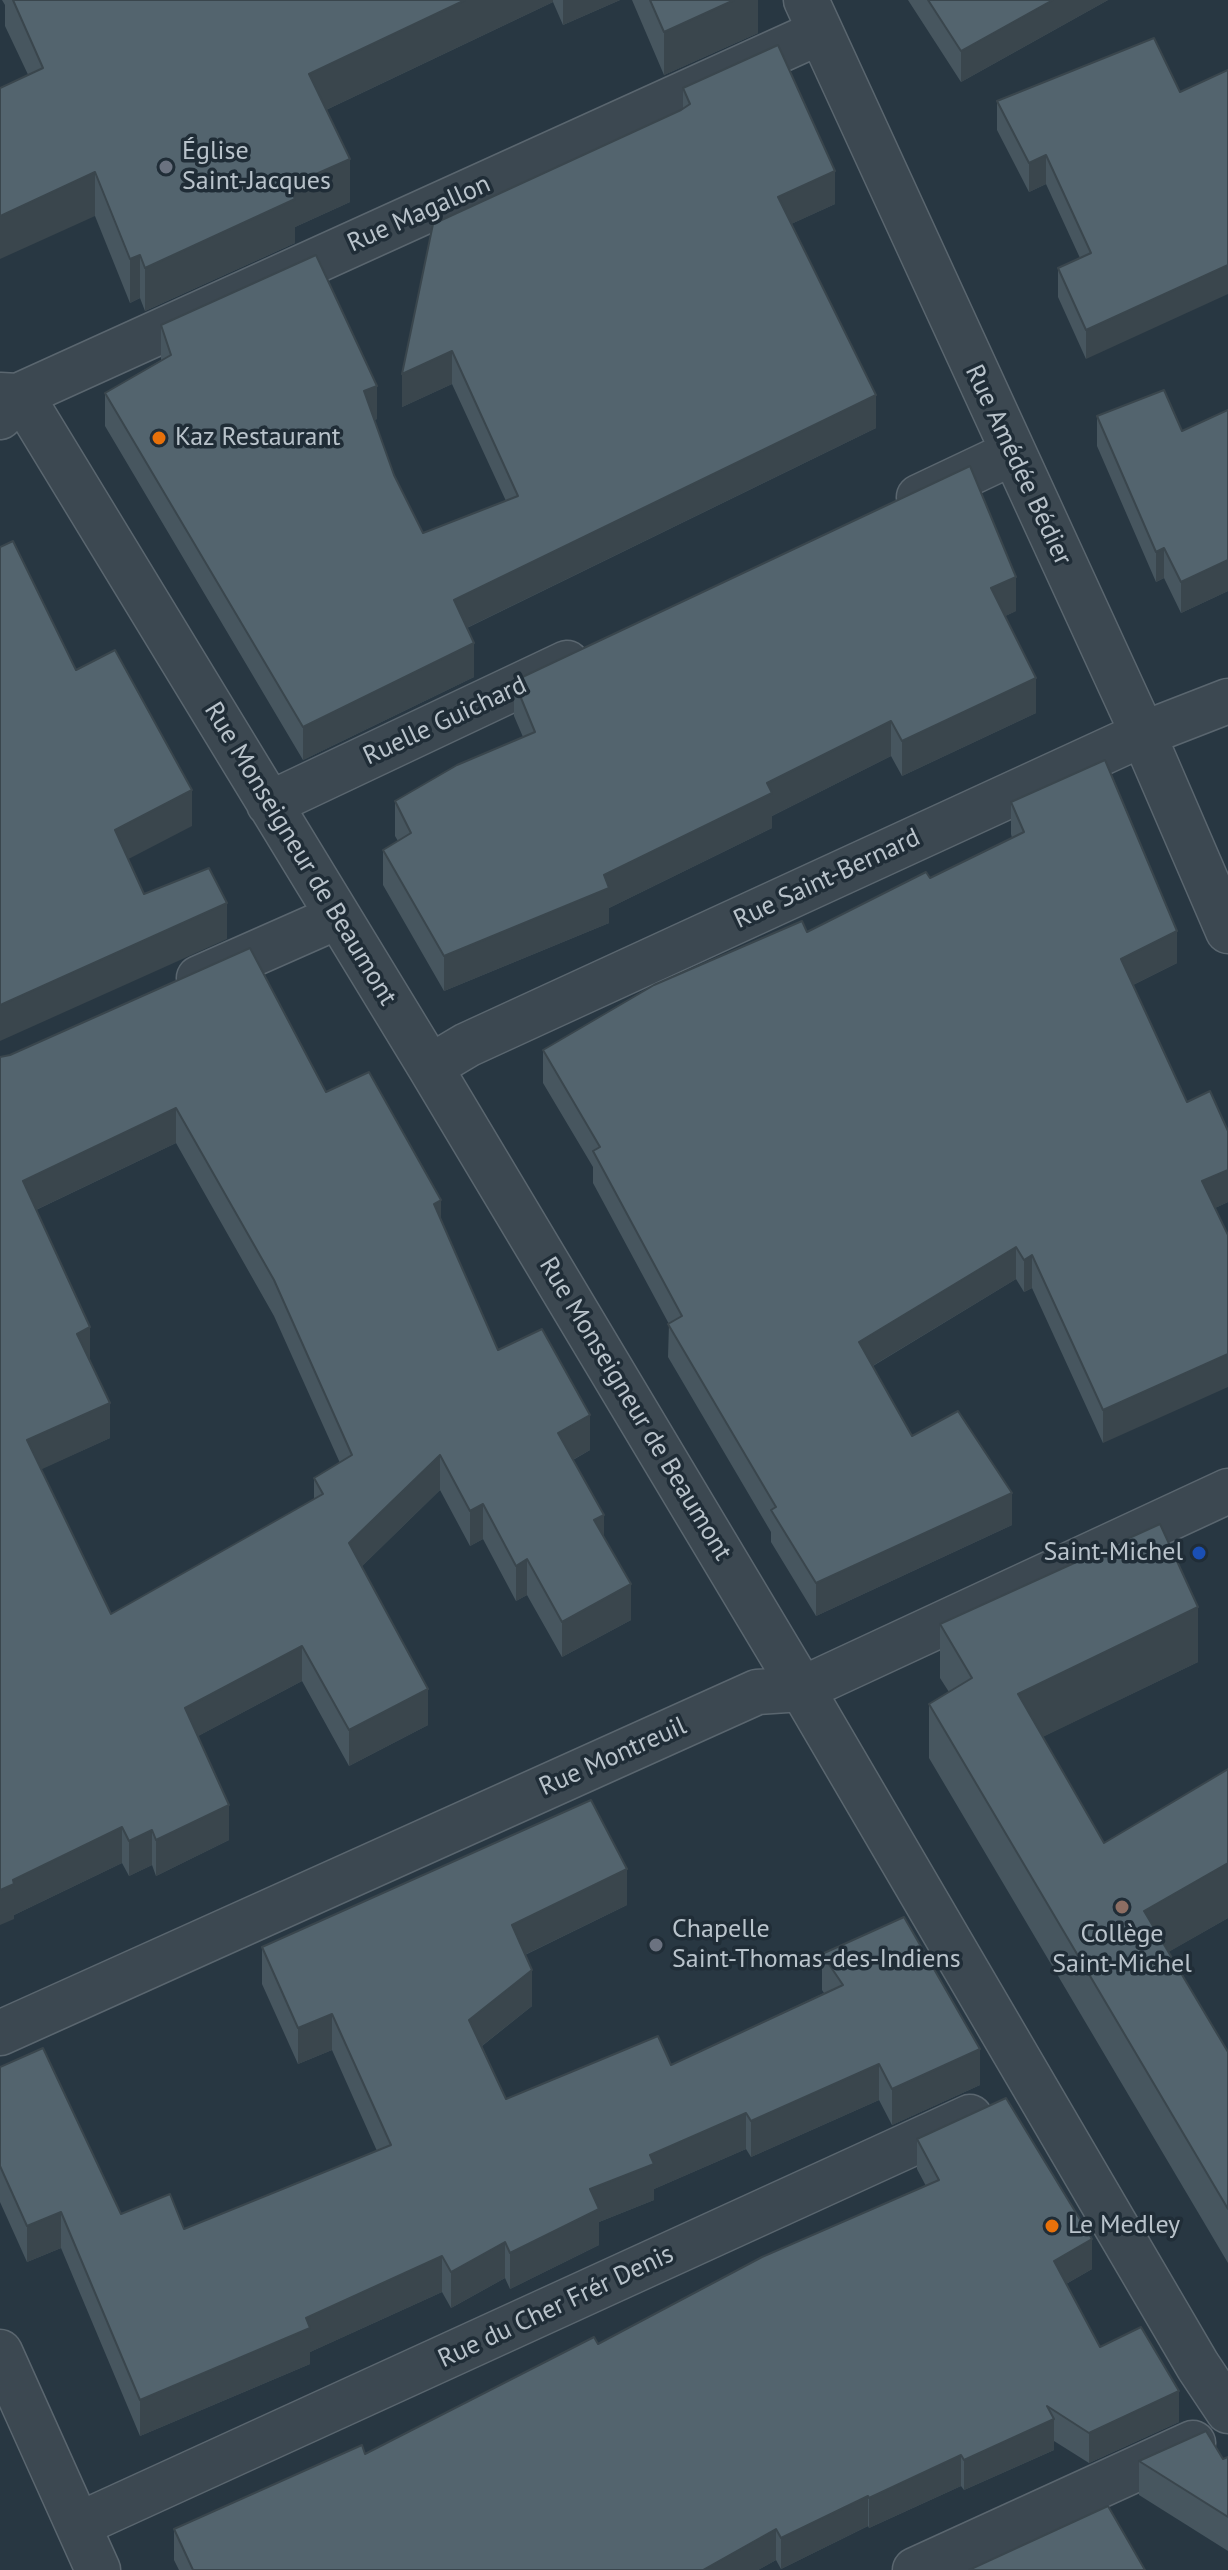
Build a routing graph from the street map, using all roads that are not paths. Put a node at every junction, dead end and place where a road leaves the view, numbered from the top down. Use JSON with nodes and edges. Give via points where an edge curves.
{"nodes":[{"id":1,"x":813,"y":16,"type":"edge"},
{"id":2,"x":12,"y":405,"type":"edge"},
{"id":3,"x":1012,"y":453,"type":"junction"},
{"id":4,"x":884,"y":514,"type":"edge"},
{"id":5,"x":598,"y":649,"type":"edge"},
{"id":6,"x":1228,"y":701,"type":"edge"},
{"id":7,"x":1143,"y":734,"type":"junction"},
{"id":8,"x":269,"y":804,"type":"junction"},
{"id":9,"x":337,"y":917,"type":"junction"},
{"id":10,"x":1228,"y":931,"type":"edge"},
{"id":11,"x":168,"y":992,"type":"edge"},
{"id":12,"x":430,"y":1067,"type":"junction"},
{"id":13,"x":1228,"y":1491,"type":"edge"},
{"id":14,"x":802,"y":1689,"type":"junction"},
{"id":15,"x":0,"y":2033,"type":"edge"},
{"id":16,"x":1034,"y":2088,"type":"junction"},
{"id":17,"x":0,"y":2352,"type":"edge"},
{"id":18,"x":1228,"y":2411,"type":"edge"},
{"id":19,"x":1228,"y":2427,"type":"edge"},
{"id":20,"x":78,"y":2525,"type":"junction"},
{"id":21,"x":98,"y":2570,"type":"edge"},
{"id":22,"x":915,"y":2570,"type":"edge"}],
"edges":[{"from":1,"to":2,"type":"street","name":"Rue Magallon"},
{"from":1,"to":3,"type":"street","name":"Rue Amédée Bédier"},
{"from":2,"to":8,"type":"street","name":"Rue Monseigneur de Beaumont"},
{"from":3,"to":4,"type":"street"},
{"from":3,"to":7,"type":"street","name":"Rue Amédée Bédier"},
{"from":5,"to":8,"type":"street","name":"Ruelle Guichard"},
{"from":6,"to":7,"type":"street","name":"Rue Saint-Bernard"},
{"from":7,"to":10,"type":"street","name":"Rue Amédée Bédier"},
{"from":7,"to":12,"type":"street","name":"Rue Saint-Bernard","via":[[467,1045]]},
{"from":8,"to":9,"type":"street","name":"Rue Monseigneur de Beaumont"},
{"from":9,"to":11,"type":"street"},
{"from":9,"to":12,"type":"street","name":"Rue Monseigneur de Beaumont"},
{"from":12,"to":14,"type":"street","name":"Rue Monseigneur de Beaumont"},
{"from":13,"to":14,"type":"street","name":"Rue Montreuil"},
{"from":14,"to":15,"type":"street","name":"Rue Montreuil","via":[[757,1692]]},
{"from":14,"to":16,"type":"street","name":"Rue Monseigneur de Beaumont"},
{"from":16,"to":18,"type":"street","name":"Rue Monseigneur de Beaumont"},
{"from":16,"to":20,"type":"street","name":"Rue du Cher Frér Denis"},
{"from":17,"to":20,"type":"street"},
{"from":19,"to":22,"type":"street"},
{"from":20,"to":21,"type":"street"}]}
